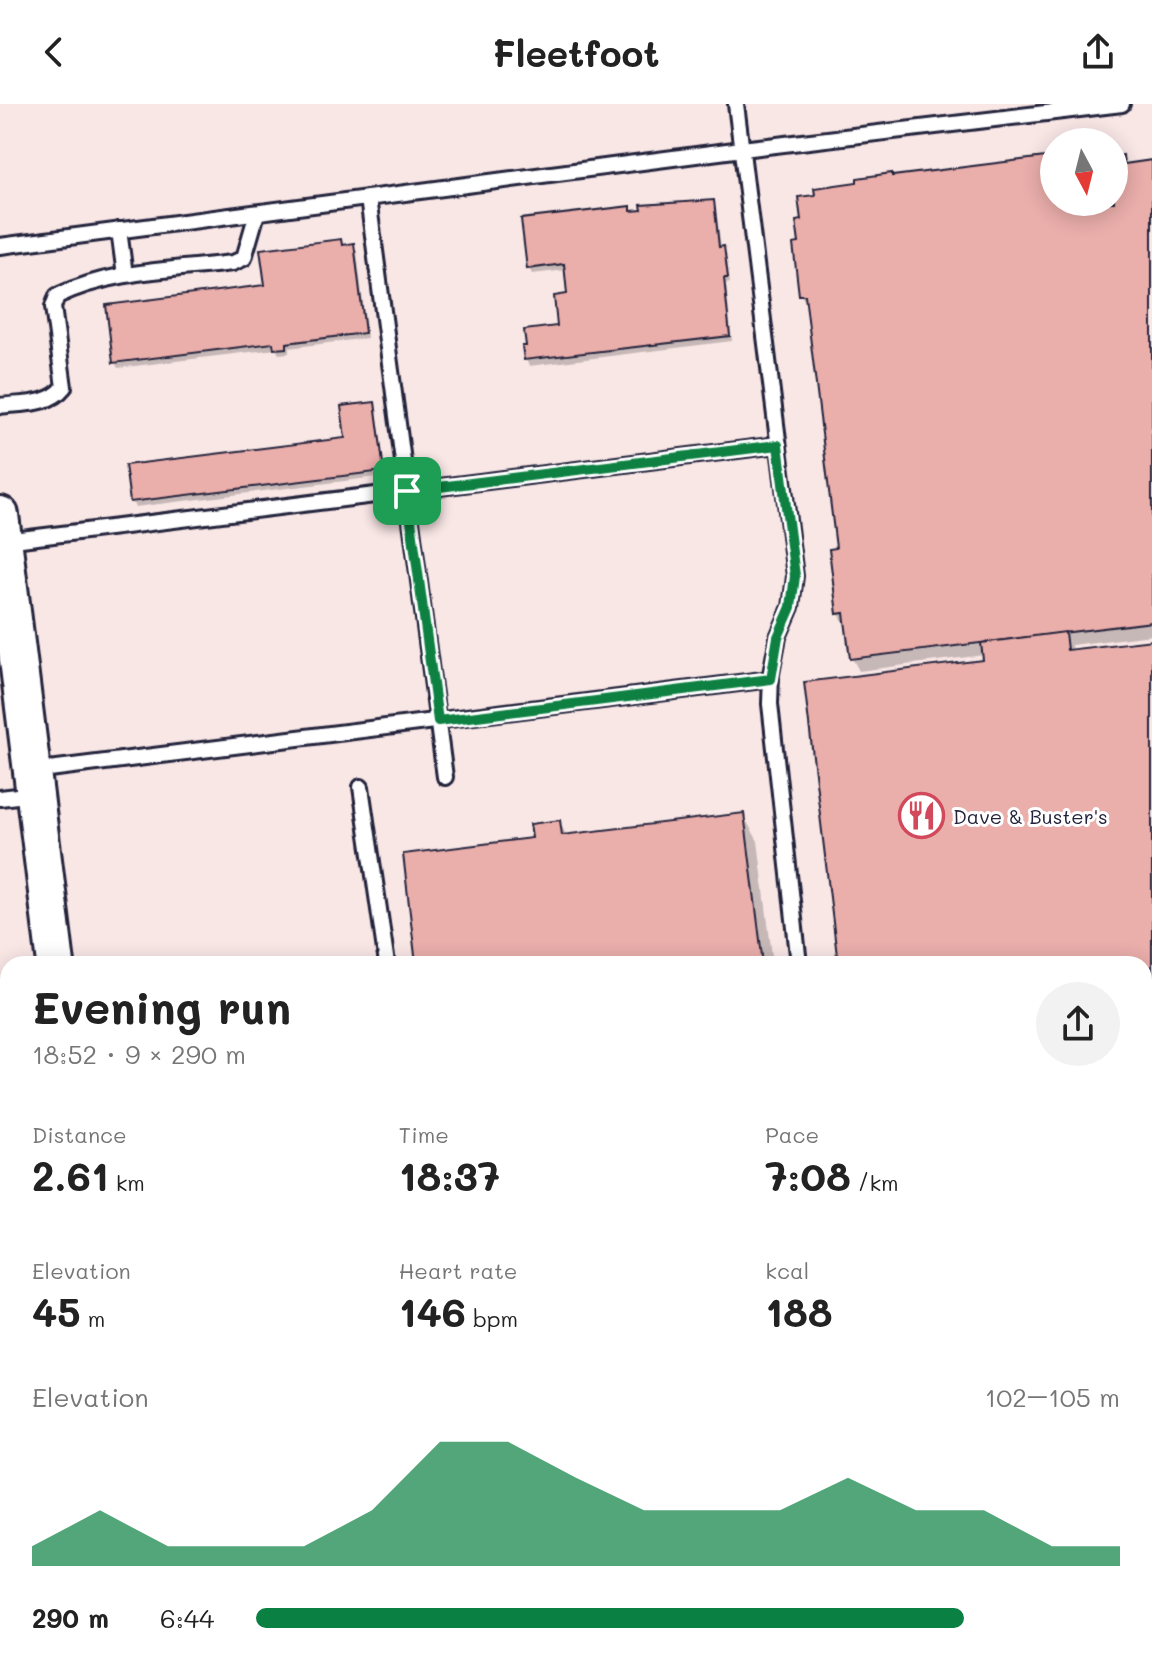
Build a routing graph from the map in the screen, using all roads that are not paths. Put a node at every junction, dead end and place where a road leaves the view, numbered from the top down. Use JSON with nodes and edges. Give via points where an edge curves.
{"nodes":[{"id":1,"x":736,"y":104,"type":"edge"},
{"id":2,"x":1122,"y":104,"type":"edge"},
{"id":3,"x":742,"y":149,"type":"junction"},
{"id":4,"x":368,"y":198,"type":"junction"},
{"id":5,"x":257,"y":213,"type":"junction"},
{"id":6,"x":119,"y":230,"type":"junction"},
{"id":7,"x":0,"y":246,"type":"edge"},
{"id":8,"x":125,"y":275,"type":"junction"},
{"id":9,"x":0,"y":406,"type":"edge"},
{"id":10,"x":778,"y":445,"type":"junction"},
{"id":11,"x":407,"y":491,"type":"junction"},
{"id":12,"x":2,"y":528,"type":"edge"},
{"id":13,"x":771,"y":679,"type":"junction"},
{"id":14,"x":438,"y":721,"type":"junction"},
{"id":15,"x":445,"y":777,"type":"dead end"},
{"id":16,"x":22,"y":787,"type":"edge"},
{"id":17,"x":361,"y":787,"type":"dead end"},
{"id":18,"x":54,"y":956,"type":"edge"},
{"id":19,"x":386,"y":956,"type":"edge"},
{"id":20,"x":798,"y":956,"type":"edge"}],
"edges":[{"from":1,"to":3,"type":"lane"},
{"from":2,"to":3,"type":"lane"},
{"from":3,"to":4,"type":"lane"},
{"from":3,"to":10,"type":"lane"},
{"from":4,"to":5,"type":"lane"},
{"from":4,"to":11,"type":"lane"},
{"from":5,"to":6,"type":"lane"},
{"from":5,"to":8,"type":"lane","via":[[244,258]]},
{"from":6,"to":7,"type":"lane"},
{"from":6,"to":8,"type":"lane"},
{"from":8,"to":9,"type":"lane","via":[[57,296],[53,307],[64,387],[46,401]]},
{"from":10,"to":11,"type":"lane"},
{"from":10,"to":13,"type":"lane","via":[[795,576]]},
{"from":11,"to":12,"type":"lane"},
{"from":11,"to":14,"type":"lane"},
{"from":12,"to":16,"type":"street"},
{"from":13,"to":14,"type":"lane"},
{"from":13,"to":20,"type":"lane"},
{"from":14,"to":15,"type":"lane"},
{"from":14,"to":16,"type":"lane"},
{"from":16,"to":18,"type":"street"},
{"from":17,"to":19,"type":"lane"}]}
